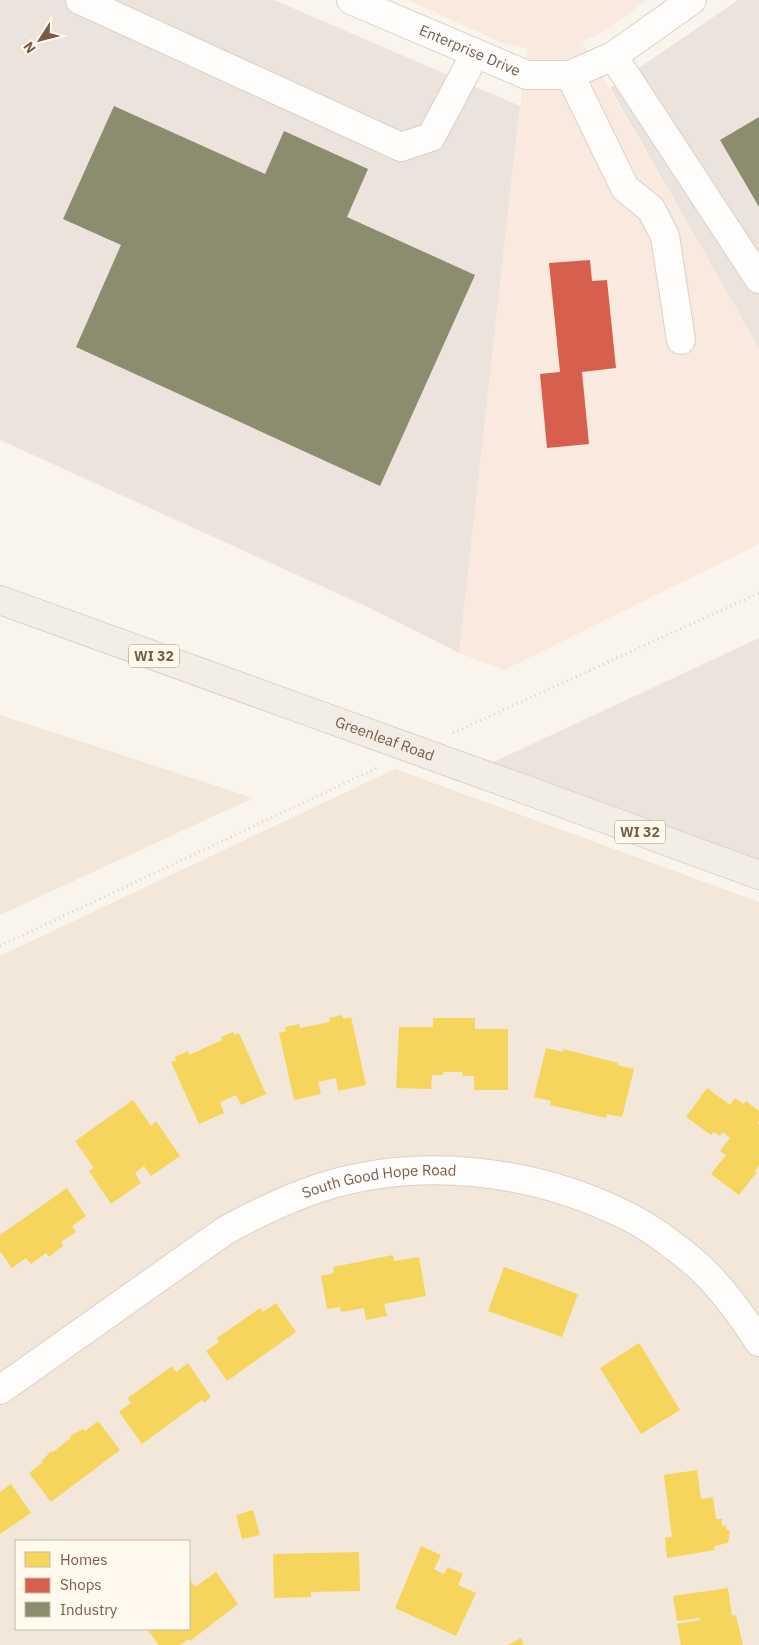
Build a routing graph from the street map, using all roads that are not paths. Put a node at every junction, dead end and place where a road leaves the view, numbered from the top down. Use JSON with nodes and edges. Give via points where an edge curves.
{"nodes":[{"id":1,"x":80,"y":0,"type":"edge"},
{"id":2,"x":351,"y":0,"type":"edge"},
{"id":3,"x":692,"y":0,"type":"edge"},
{"id":4,"x":475,"y":54,"type":"junction"},
{"id":5,"x":613,"y":56,"type":"junction"},
{"id":6,"x":570,"y":75,"type":"junction"},
{"id":7,"x":759,"y":279,"type":"edge"},
{"id":8,"x":681,"y":340,"type":"dead end"},
{"id":9,"x":3,"y":603,"type":"edge"},
{"id":10,"x":759,"y":875,"type":"edge"},
{"id":11,"x":759,"y":1342,"type":"edge"},
{"id":12,"x":0,"y":1390,"type":"edge"}],
"edges":[{"from":1,"to":4,"type":"street","via":[[401,147],[431,137]]},
{"from":2,"to":4,"type":"street","name":"Enterprise Drive"},
{"from":3,"to":5,"type":"street","name":"Enterprise Drive"},
{"from":4,"to":6,"type":"street","name":"Enterprise Drive","via":[[527,75]]},
{"from":5,"to":6,"type":"street","name":"Enterprise Drive"},
{"from":5,"to":7,"type":"street"},
{"from":6,"to":8,"type":"street","via":[[625,188],[651,210],[665,236]]},
{"from":9,"to":10,"type":"main road","name":"Greenleaf Road","number":"WI 32","bridge":true},
{"from":11,"to":12,"type":"street","name":"South Good Hope Road","via":[[728,1298],[696,1264],[624,1214],[572,1192],[524,1179],[429,1170],[372,1176],[320,1188],[251,1216],[226,1230]]}]}
